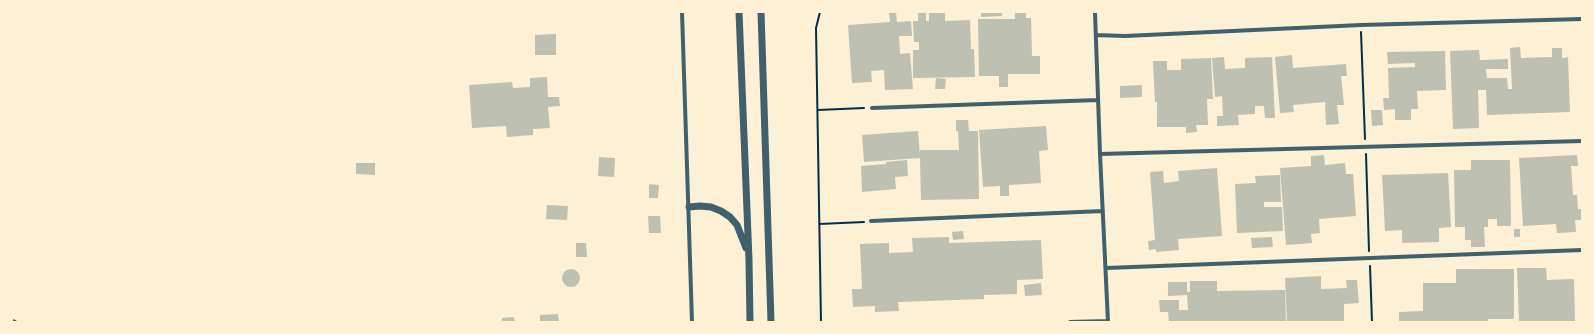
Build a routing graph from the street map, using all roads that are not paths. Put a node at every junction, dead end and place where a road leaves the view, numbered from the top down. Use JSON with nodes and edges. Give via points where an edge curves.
{"nodes":[{"id":1,"x":682,"y":12,"type":"edge"},
{"id":2,"x":739,"y":12,"type":"edge"},
{"id":3,"x":761,"y":12,"type":"edge"},
{"id":4,"x":1095,"y":12,"type":"edge"},
{"id":5,"x":1582,"y":19,"type":"edge"},
{"id":6,"x":1096,"y":36,"type":"junction"},
{"id":7,"x":1098,"y":100,"type":"junction"},
{"id":8,"x":872,"y":108,"type":"road end"},
{"id":9,"x":1582,"y":141,"type":"edge"},
{"id":10,"x":1100,"y":154,"type":"junction"},
{"id":11,"x":689,"y":207,"type":"junction"},
{"id":12,"x":1103,"y":211,"type":"junction"},
{"id":13,"x":872,"y":221,"type":"road end"},
{"id":14,"x":1582,"y":250,"type":"edge"},
{"id":15,"x":749,"y":260,"type":"junction"},
{"id":16,"x":1106,"y":268,"type":"junction"},
{"id":17,"x":692,"y":322,"type":"edge"},
{"id":18,"x":750,"y":322,"type":"edge"},
{"id":19,"x":771,"y":322,"type":"edge"},
{"id":20,"x":1070,"y":322,"type":"edge"},
{"id":21,"x":1108,"y":322,"type":"edge"}],
"edges":[{"from":1,"to":11,"type":"street"},
{"from":2,"to":15,"type":"street"},
{"from":3,"to":19,"type":"street"},
{"from":4,"to":6,"type":"street"},
{"from":5,"to":6,"type":"street","via":[[1361,24]]},
{"from":6,"to":7,"type":"street"},
{"from":7,"to":8,"type":"street"},
{"from":7,"to":10,"type":"street"},
{"from":9,"to":10,"type":"street"},
{"from":10,"to":12,"type":"street"},
{"from":11,"to":15,"type":"street","via":[[711,207],[730,217],[738,225]]},
{"from":11,"to":17,"type":"street"},
{"from":12,"to":13,"type":"street"},
{"from":12,"to":16,"type":"street"},
{"from":14,"to":16,"type":"street"},
{"from":15,"to":18,"type":"street"},
{"from":16,"to":21,"type":"street"},
{"from":20,"to":21,"type":"street"}]}
